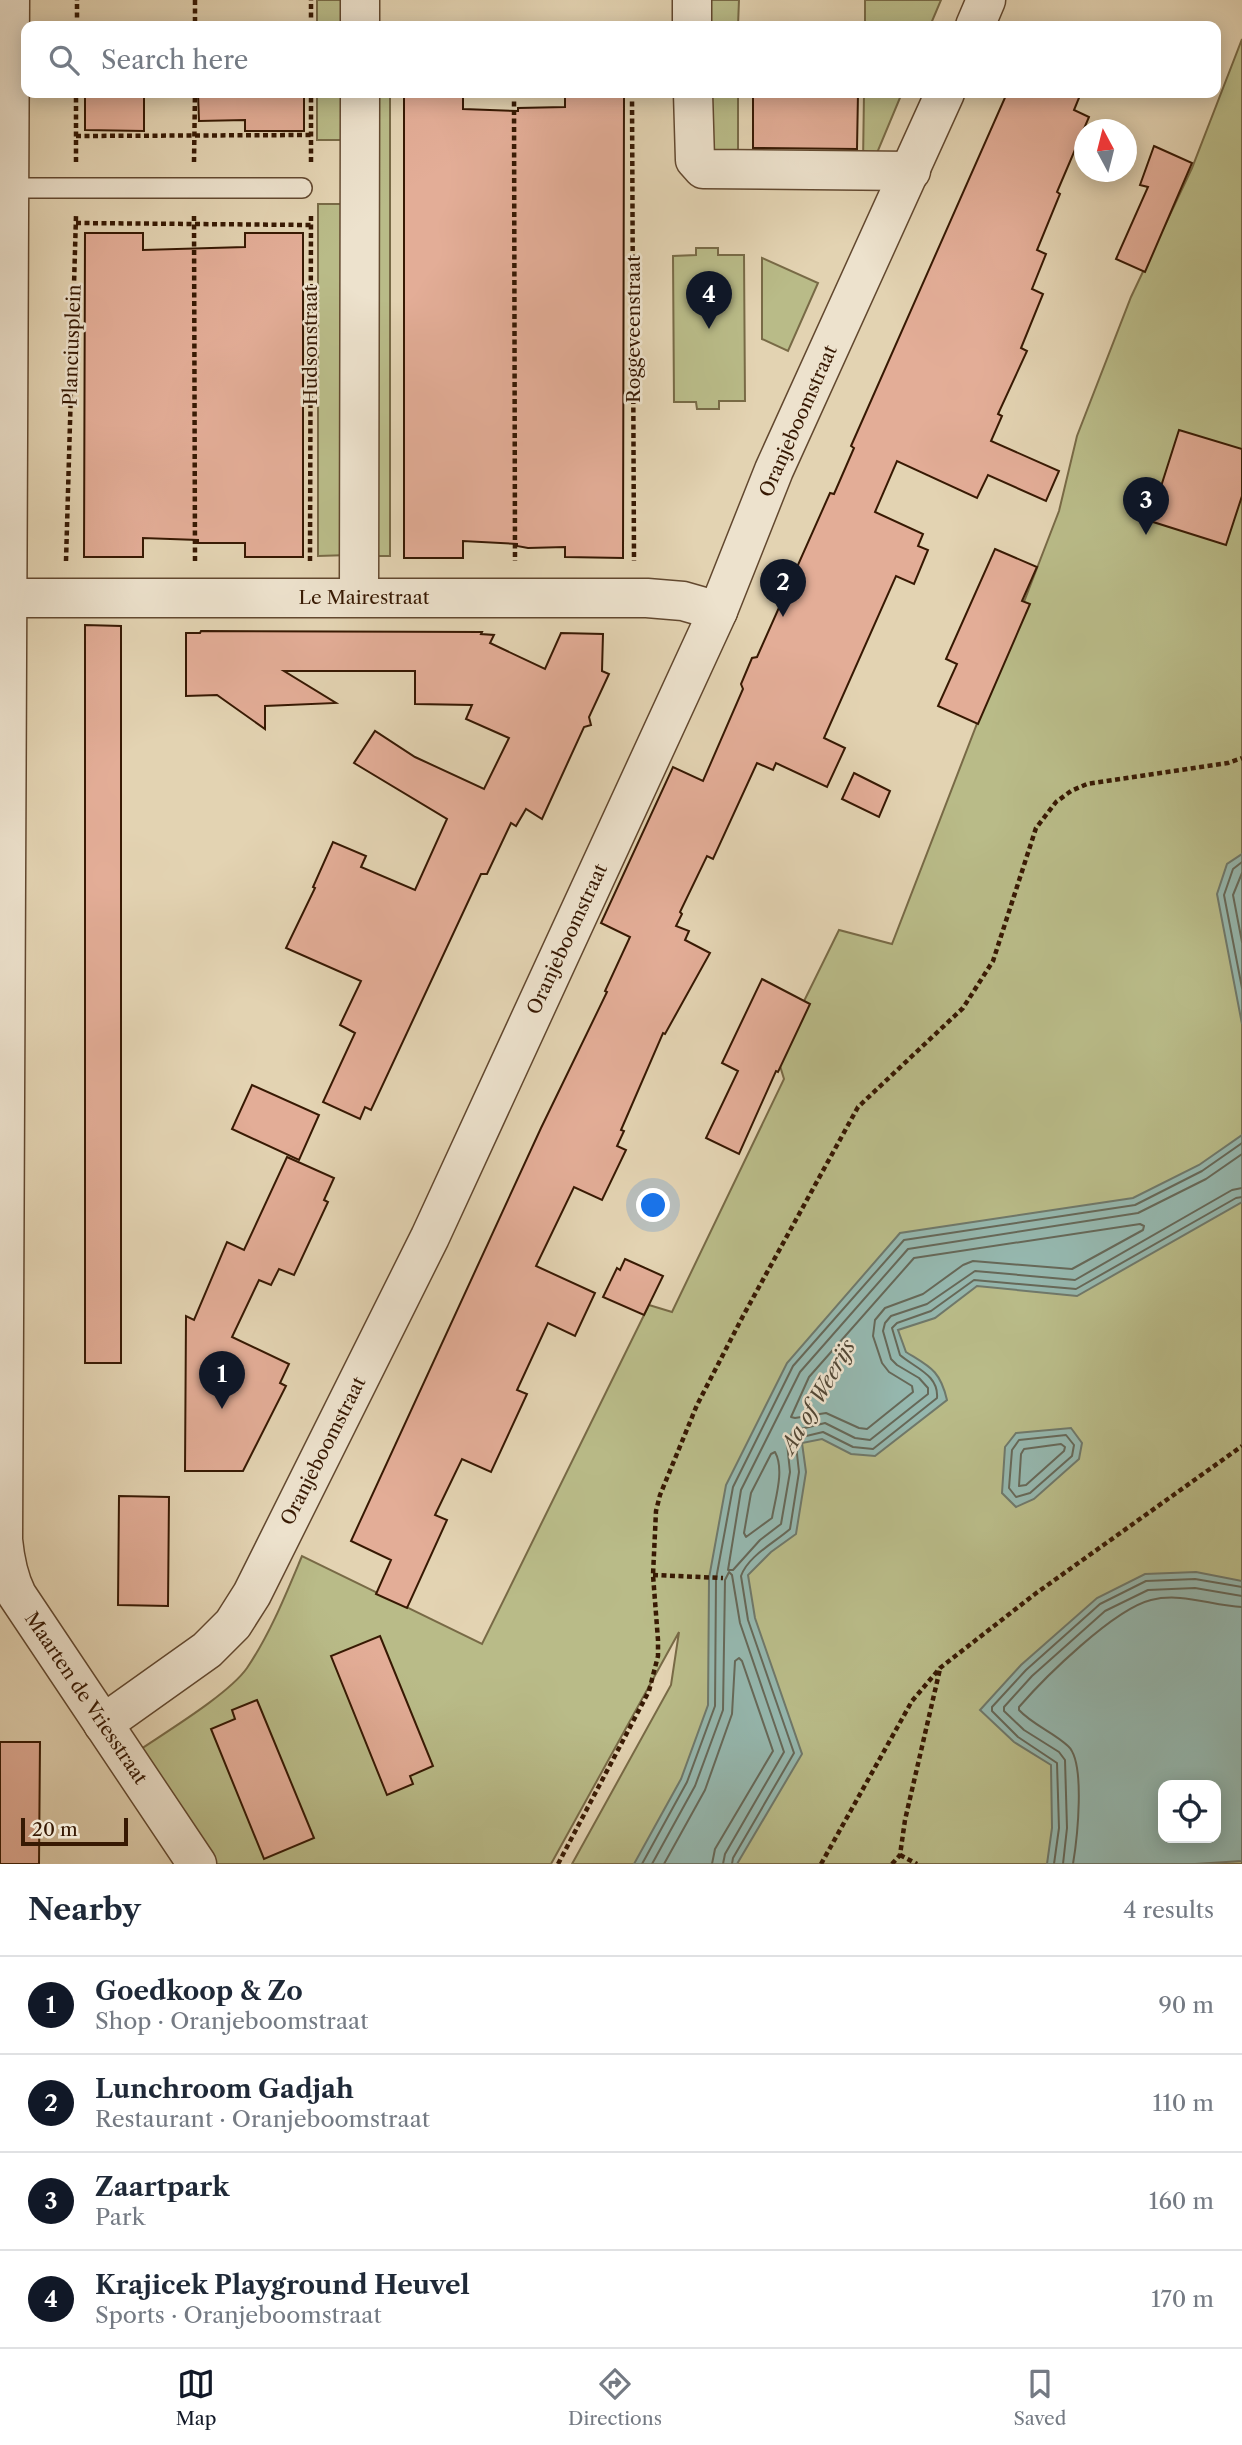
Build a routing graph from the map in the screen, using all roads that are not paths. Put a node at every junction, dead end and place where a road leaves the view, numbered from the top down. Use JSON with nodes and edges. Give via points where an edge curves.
{"nodes":[{"id":1,"x":10,"y":0,"type":"edge"},
{"id":2,"x":359,"y":0,"type":"edge"},
{"id":3,"x":692,"y":0,"type":"edge"},
{"id":4,"x":986,"y":0,"type":"edge"},
{"id":5,"x":360,"y":21,"type":"edge"},
{"id":6,"x":692,"y":21,"type":"edge"},
{"id":7,"x":977,"y":21,"type":"edge"},
{"id":8,"x":360,"y":98,"type":"edge"},
{"id":9,"x":693,"y":98,"type":"edge"},
{"id":10,"x":944,"y":98,"type":"edge"},
{"id":11,"x":911,"y":171,"type":"junction"},
{"id":12,"x":10,"y":188,"type":"junction"},
{"id":13,"x":308,"y":188,"type":"road end"},
{"id":14,"x":359,"y":597,"type":"junction"},
{"id":15,"x":718,"y":611,"type":"junction"},
{"id":16,"x":5,"y":621,"type":"edge"},
{"id":17,"x":3,"y":1107,"type":"edge"},
{"id":18,"x":18,"y":1624,"type":"edge"},
{"id":19,"x":103,"y":1724,"type":"junction"},
{"id":20,"x":197,"y":1864,"type":"edge"}],
"edges":[{"from":1,"to":12,"type":"street"},
{"from":2,"to":5,"type":"street"},
{"from":3,"to":6,"type":"street"},
{"from":4,"to":7,"type":"street"},
{"from":8,"to":14,"type":"street"},
{"from":9,"to":11,"type":"street","via":[[695,160],[703,169]]},
{"from":10,"to":11,"type":"street","name":"Oranjeboomstraat"},
{"from":11,"to":15,"type":"street","name":"Oranjeboomstraat","via":[[774,470]]},
{"from":12,"to":13,"type":"lane"},
{"from":12,"to":16,"type":"street"},
{"from":14,"to":15,"type":"street","name":"Le Mairestraat","via":[[648,598]]},
{"from":14,"to":16,"type":"street","name":"Le Mairestraat","via":[[66,598]]},
{"from":15,"to":19,"type":"street","name":"Oranjeboomstraat","via":[[430,1237],[252,1594],[233,1624],[207,1650]]},
{"from":16,"to":17,"type":"street","name":"Maarten de Vriesstraat"},
{"from":17,"to":18,"type":"street","name":"Maarten de Vriesstraat","via":[[3,1540]]},
{"from":18,"to":19,"type":"street","name":"Maarten de Vriesstraat"},
{"from":19,"to":20,"type":"street","name":"Maarten de Vriesstraat"}]}
